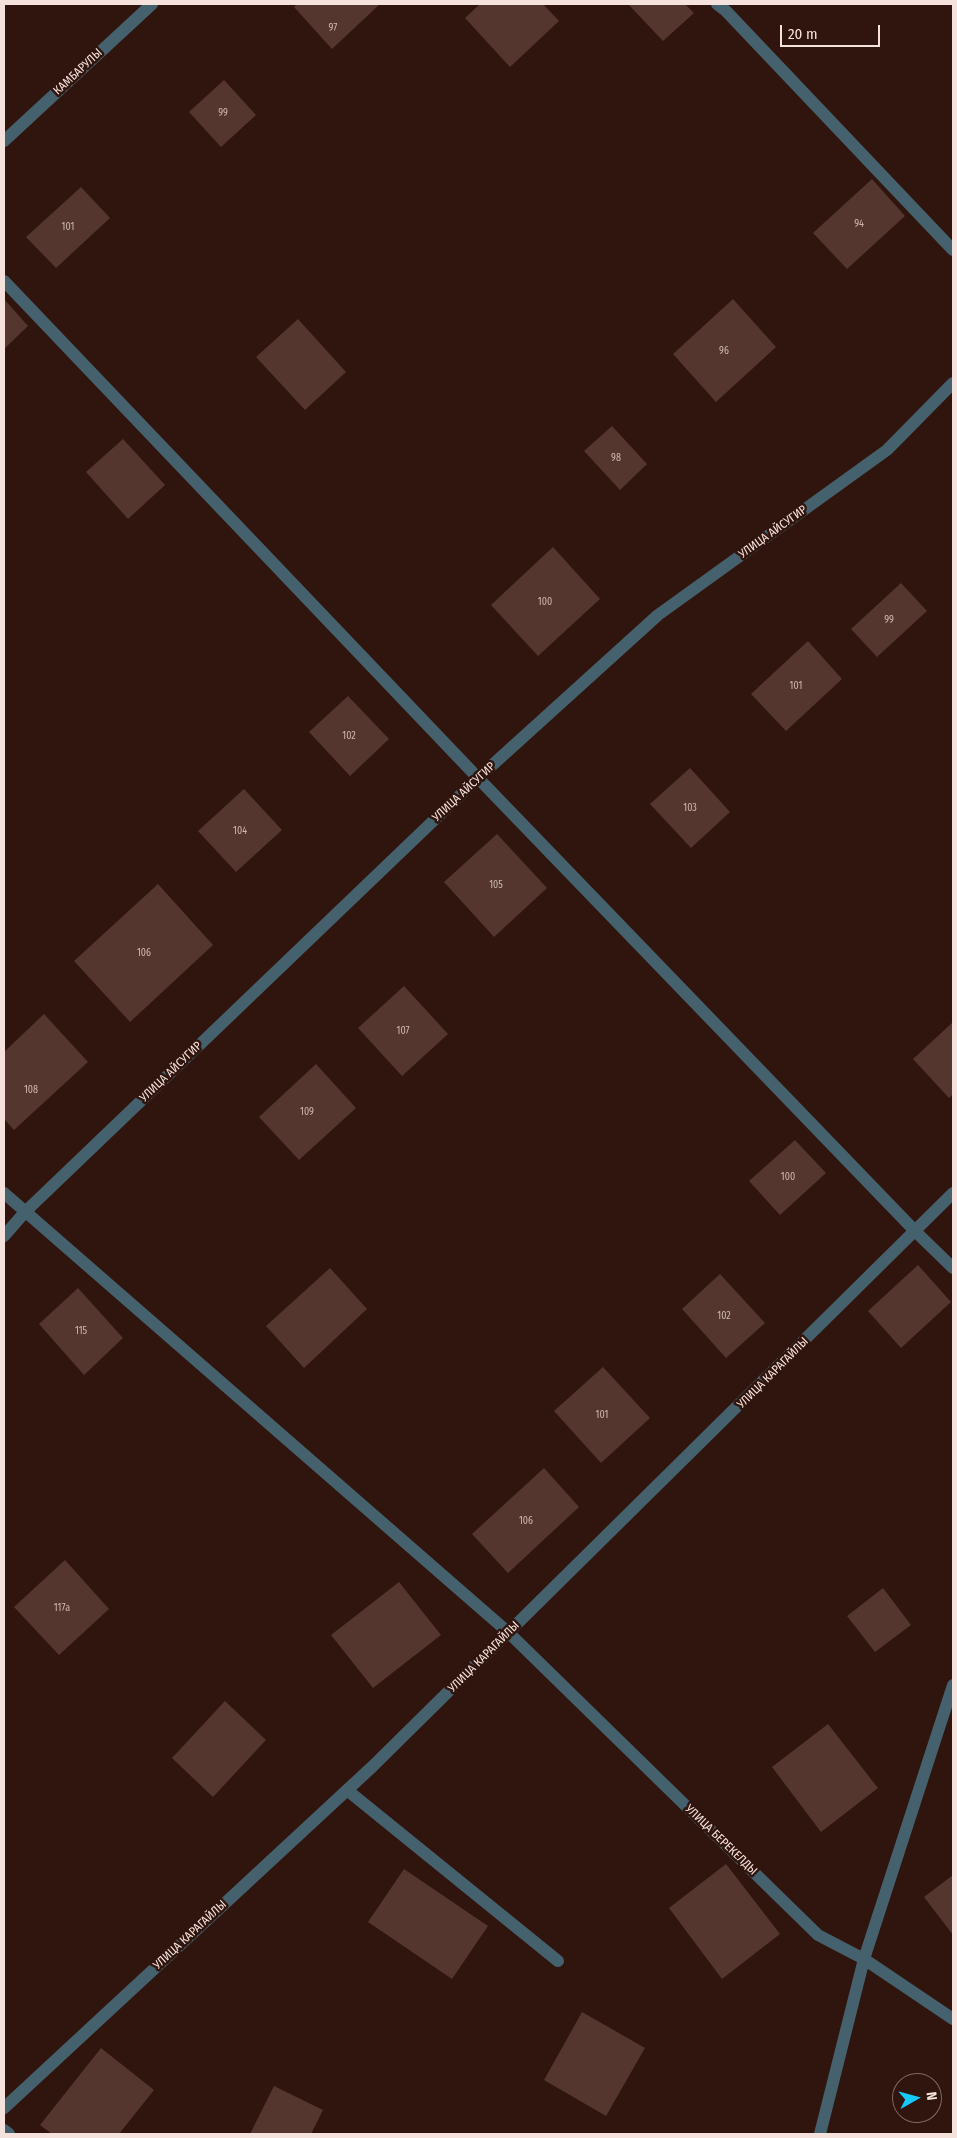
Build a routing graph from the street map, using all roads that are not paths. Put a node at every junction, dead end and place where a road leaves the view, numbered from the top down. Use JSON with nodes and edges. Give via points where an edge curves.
{"nodes":[{"id":1,"x":152,"y":4,"type":"edge"},
{"id":2,"x":717,"y":4,"type":"edge"},
{"id":3,"x":4,"y":141,"type":"edge"},
{"id":4,"x":953,"y":250,"type":"edge"},
{"id":5,"x":4,"y":281,"type":"edge"},
{"id":6,"x":953,"y":383,"type":"edge"},
{"id":7,"x":478,"y":778,"type":"junction"},
{"id":8,"x":4,"y":1193,"type":"edge"},
{"id":9,"x":953,"y":1193,"type":"edge"},
{"id":10,"x":25,"y":1212,"type":"junction"},
{"id":11,"x":916,"y":1232,"type":"junction"},
{"id":12,"x":4,"y":1236,"type":"edge"},
{"id":13,"x":953,"y":1268,"type":"edge"},
{"id":14,"x":509,"y":1633,"type":"junction"},
{"id":15,"x":953,"y":1685,"type":"edge"},
{"id":16,"x":348,"y":1790,"type":"junction"},
{"id":17,"x":864,"y":1960,"type":"junction"},
{"id":18,"x":558,"y":1961,"type":"dead end"},
{"id":19,"x":953,"y":2019,"type":"edge"},
{"id":20,"x":4,"y":2108,"type":"edge"},
{"id":21,"x":4,"y":2130,"type":"edge"},
{"id":22,"x":9,"y":2134,"type":"edge"},
{"id":23,"x":820,"y":2134,"type":"edge"}],
"edges":[{"from":1,"to":3,"type":"street","name":"КАМБАРУЛЫ"},
{"from":2,"to":4,"type":"street"},
{"from":5,"to":7,"type":"street"},
{"from":6,"to":7,"type":"street","name":"УЛИЦА АЙСУГИР","via":[[887,450],[658,614]]},
{"from":7,"to":10,"type":"street","name":"УЛИЦА АЙСУГИР"},
{"from":7,"to":11,"type":"street"},
{"from":8,"to":10,"type":"street","name":"УЛИЦА БЕРЕКЕЛДЫ"},
{"from":9,"to":11,"type":"street","name":"УЛИЦА КАРАГАЙЛЫ"},
{"from":10,"to":12,"type":"street","name":"УЛИЦА АЙСУГИР"},
{"from":10,"to":14,"type":"street","name":"УЛИЦА БЕРЕКЕЛДЫ"},
{"from":11,"to":13,"type":"street"},
{"from":11,"to":14,"type":"street","name":"УЛИЦА КАРАГАЙЛЫ"},
{"from":14,"to":16,"type":"street","name":"УЛИЦА КАРАГАЙЛЫ"},
{"from":14,"to":17,"type":"street","name":"УЛИЦА БЕРЕКЕЛДЫ","via":[[818,1935]]},
{"from":15,"to":17,"type":"street"},
{"from":16,"to":18,"type":"street"},
{"from":16,"to":20,"type":"street","name":"УЛИЦА КАРАГАЙЛЫ"},
{"from":17,"to":19,"type":"street","name":"УЛИЦА БЕРЕКЕЛДЫ"},
{"from":17,"to":23,"type":"street"},
{"from":21,"to":22,"type":"street"}]}
